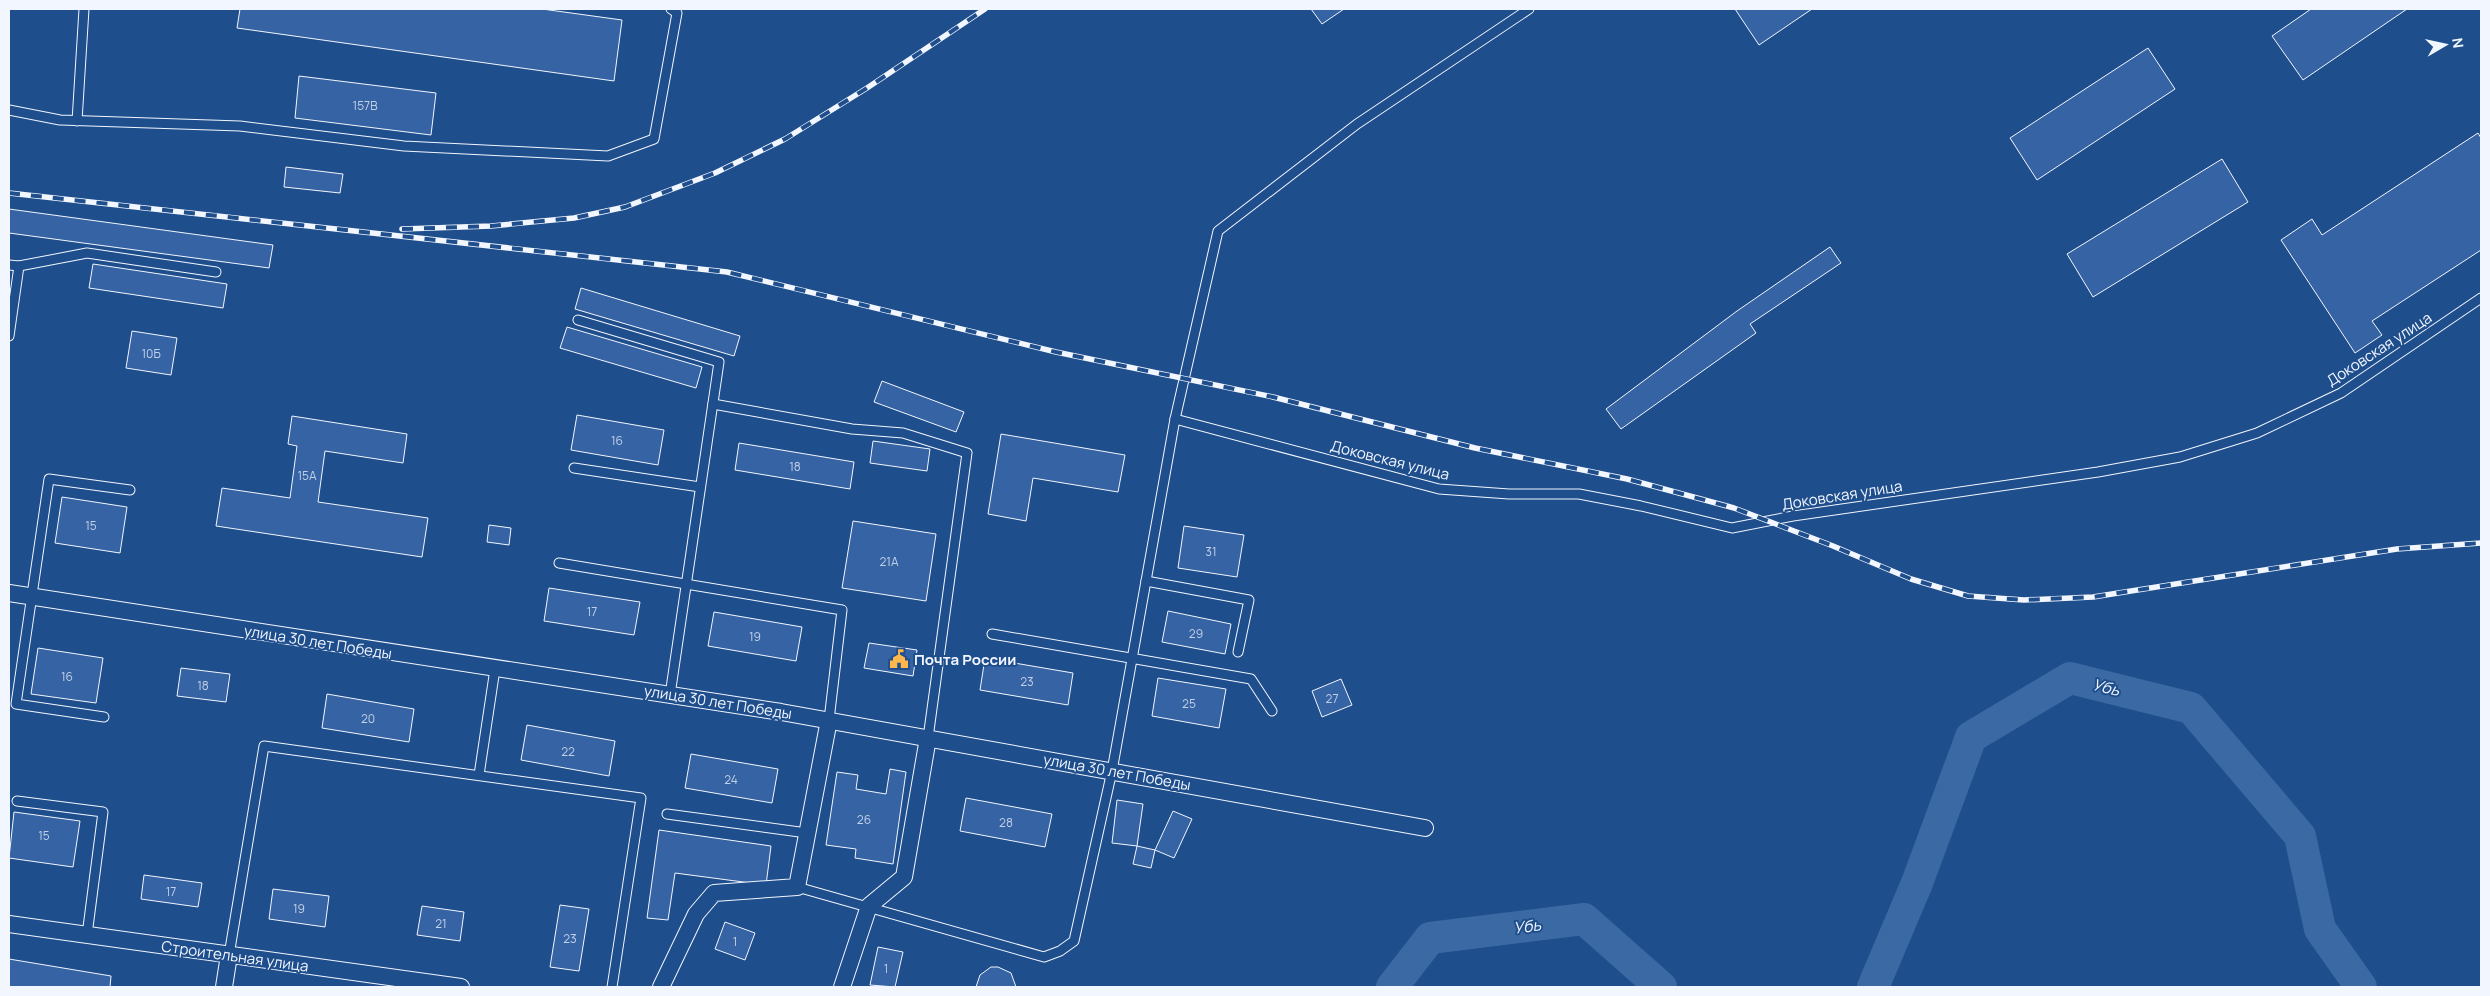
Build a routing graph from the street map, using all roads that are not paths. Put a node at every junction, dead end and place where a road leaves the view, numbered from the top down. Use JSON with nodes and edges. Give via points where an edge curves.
{"nodes":[{"id":1,"x":84,"y":9,"type":"edge"},
{"id":2,"x":671,"y":9,"type":"edge"},
{"id":3,"x":1529,"y":9,"type":"edge"},
{"id":4,"x":9,"y":110,"type":"edge"},
{"id":5,"x":77,"y":121,"type":"junction"},
{"id":6,"x":9,"y":265,"type":"edge"},
{"id":7,"x":18,"y":266,"type":"junction"},
{"id":8,"x":216,"y":272,"type":"dead end"},
{"id":9,"x":2481,"y":298,"type":"edge"},
{"id":10,"x":578,"y":320,"type":"dead end"},
{"id":11,"x":9,"y":336,"type":"edge"},
{"id":12,"x":713,"y":404,"type":"junction"},
{"id":13,"x":1175,"y":419,"type":"junction"},
{"id":14,"x":574,"y":468,"type":"dead end"},
{"id":15,"x":700,"y":487,"type":"junction"},
{"id":16,"x":130,"y":490,"type":"dead end"},
{"id":17,"x":559,"y":563,"type":"dead end"},
{"id":18,"x":1146,"y":581,"type":"junction"},
{"id":19,"x":686,"y":583,"type":"junction"},
{"id":20,"x":9,"y":593,"type":"edge"},
{"id":21,"x":30,"y":597,"type":"junction"},
{"id":22,"x":992,"y":634,"type":"dead end"},
{"id":23,"x":1238,"y":652,"type":"dead end"},
{"id":24,"x":1132,"y":660,"type":"junction"},
{"id":25,"x":495,"y":669,"type":"junction"},
{"id":26,"x":670,"y":695,"type":"junction"},
{"id":27,"x":1272,"y":711,"type":"dead end"},
{"id":28,"x":104,"y":717,"type":"dead end"},
{"id":29,"x":829,"y":720,"type":"junction"},
{"id":30,"x":928,"y":738,"type":"junction"},
{"id":31,"x":1112,"y":771,"type":"junction"},
{"id":32,"x":479,"y":775,"type":"junction"},
{"id":33,"x":18,"y":801,"type":"dead end"},
{"id":34,"x":667,"y":814,"type":"dead end"},
{"id":35,"x":1425,"y":828,"type":"dead end"},
{"id":36,"x":807,"y":833,"type":"junction"},
{"id":37,"x":797,"y":887,"type":"junction"},
{"id":38,"x":869,"y":906,"type":"junction"},
{"id":39,"x":9,"y":924,"type":"edge"},
{"id":40,"x":87,"y":935,"type":"junction"},
{"id":41,"x":229,"y":955,"type":"junction"},
{"id":42,"x":224,"y":987,"type":"edge"},
{"id":43,"x":461,"y":987,"type":"edge"},
{"id":44,"x":612,"y":987,"type":"edge"},
{"id":45,"x":661,"y":987,"type":"edge"},
{"id":46,"x":842,"y":987,"type":"edge"}],
"edges":[{"from":1,"to":5,"type":"lane"},
{"from":2,"to":5,"type":"lane","via":[[677,13],[654,139],[608,156],[404,146],[240,126]]},
{"from":3,"to":13,"type":"lane","via":[[1357,124],[1218,231]]},
{"from":4,"to":5,"type":"lane"},
{"from":6,"to":7,"type":"lane"},
{"from":7,"to":8,"type":"lane","via":[[86,254]]},
{"from":7,"to":11,"type":"lane"},
{"from":9,"to":13,"type":"lane","name":"Доковская улица","via":[[2342,393],[2258,433],[2189,455],[1732,528],[1579,494],[1439,489]]},
{"from":10,"to":12,"type":"lane","via":[[719,362]]},
{"from":12,"to":15,"type":"lane"},
{"from":12,"to":30,"type":"lane","via":[[852,429],[903,434],[967,453]]},
{"from":13,"to":18,"type":"lane"},
{"from":14,"to":15,"type":"lane"},
{"from":15,"to":19,"type":"lane"},
{"from":16,"to":21,"type":"lane","via":[[48,479]]},
{"from":17,"to":19,"type":"lane"},
{"from":18,"to":23,"type":"lane","via":[[1248,600]]},
{"from":18,"to":24,"type":"lane"},
{"from":19,"to":26,"type":"lane"},
{"from":19,"to":29,"type":"lane","via":[[842,610]]},
{"from":20,"to":21,"type":"street","name":"улица 30 лет Победы"},
{"from":21,"to":25,"type":"street","name":"улица 30 лет Победы"},
{"from":21,"to":28,"type":"lane","via":[[16,704]]},
{"from":22,"to":24,"type":"lane"},
{"from":24,"to":27,"type":"lane","via":[[1251,679]]},
{"from":24,"to":31,"type":"lane"},
{"from":25,"to":26,"type":"street","name":"улица 30 лет Победы"},
{"from":25,"to":32,"type":"lane"},
{"from":26,"to":29,"type":"street","name":"улица 30 лет Победы"},
{"from":29,"to":30,"type":"street","name":"улица 30 лет Победы"},
{"from":29,"to":36,"type":"street"},
{"from":30,"to":31,"type":"street","name":"улица 30 лет Победы"},
{"from":30,"to":38,"type":"street","via":[[904,877]]},
{"from":31,"to":35,"type":"street","name":"улица 30 лет Победы"},
{"from":31,"to":38,"type":"lane","via":[[1074,942],[1060,951],[1044,957]]},
{"from":32,"to":41,"type":"lane","via":[[264,746]]},
{"from":32,"to":44,"type":"lane","via":[[641,798]]},
{"from":33,"to":40,"type":"lane","via":[[103,812]]},
{"from":34,"to":36,"type":"lane"},
{"from":36,"to":37,"type":"street"},
{"from":37,"to":38,"type":"lane"},
{"from":37,"to":45,"type":"street","via":[[714,893],[696,914]]},
{"from":38,"to":46,"type":"street"},
{"from":39,"to":40,"type":"street","name":"Строительная улица"},
{"from":40,"to":41,"type":"street","name":"Строительная улица"},
{"from":41,"to":42,"type":"street"},
{"from":41,"to":43,"type":"street","name":"Строительная улица"}]}
